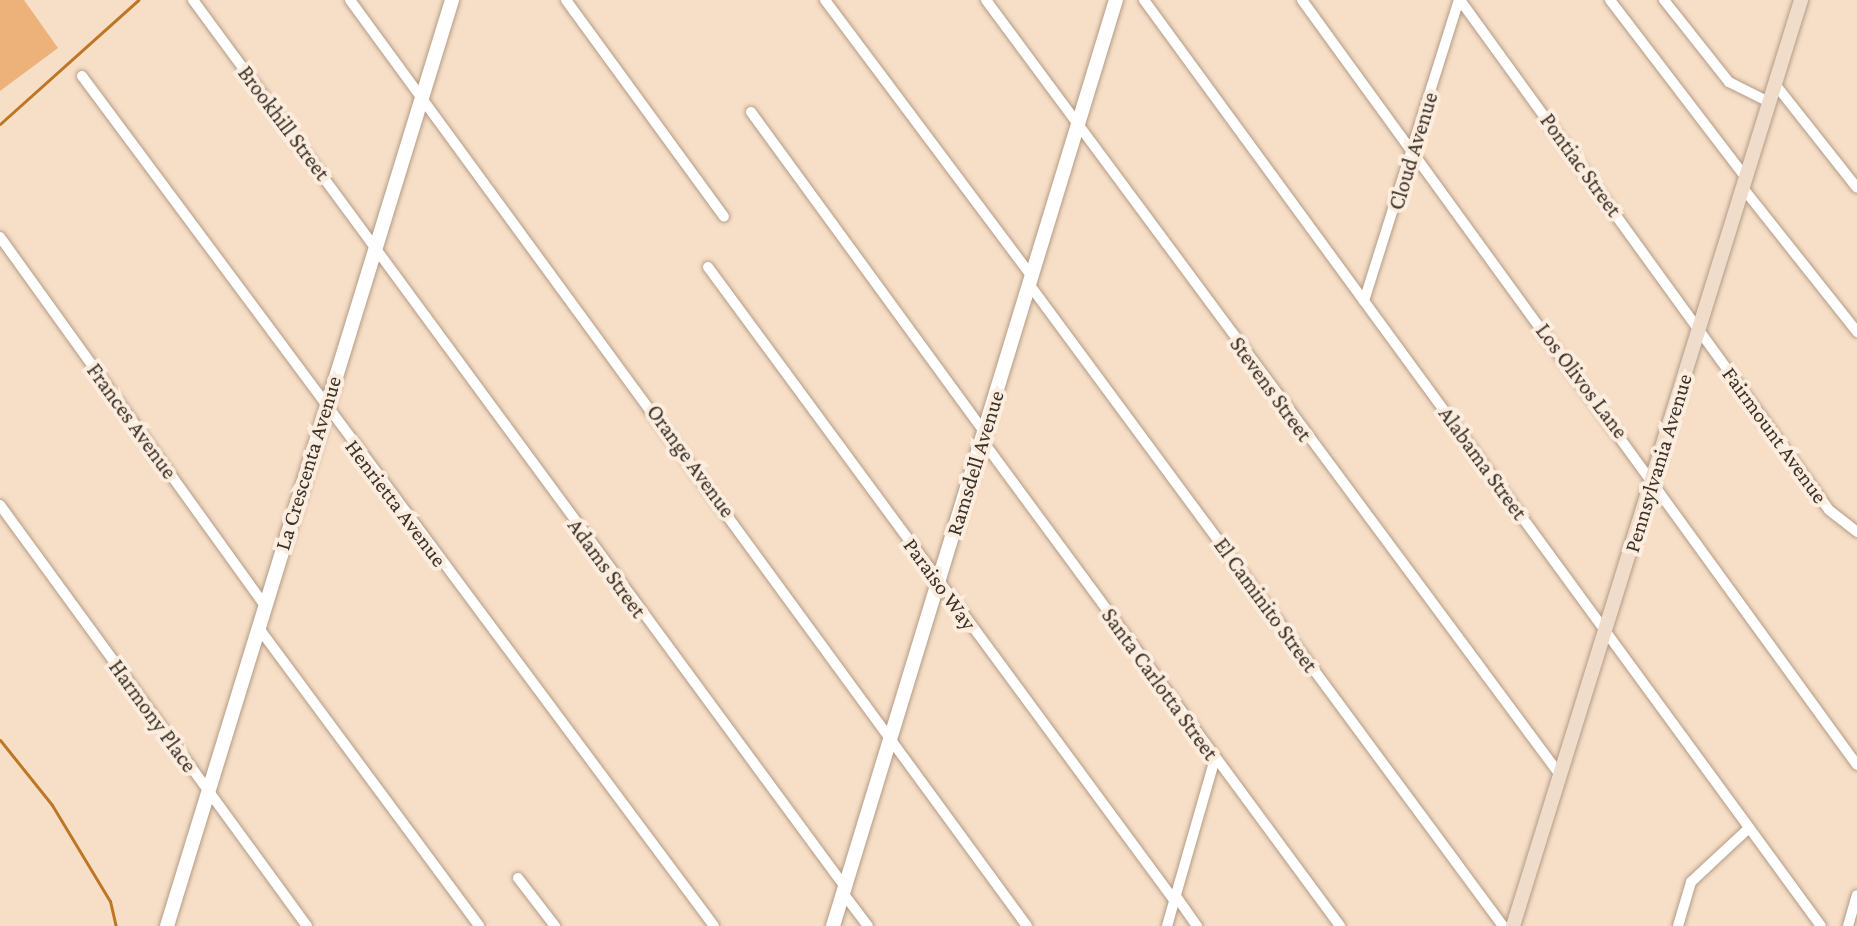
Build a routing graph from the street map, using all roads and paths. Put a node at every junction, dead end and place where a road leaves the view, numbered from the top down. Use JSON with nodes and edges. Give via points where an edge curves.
{"nodes":[{"id":1,"x":193,"y":0,"type":"edge"},
{"id":2,"x":350,"y":0,"type":"edge"},
{"id":3,"x":452,"y":0,"type":"edge"},
{"id":4,"x":566,"y":0,"type":"edge"},
{"id":5,"x":825,"y":0,"type":"edge"},
{"id":6,"x":986,"y":0,"type":"edge"},
{"id":7,"x":1116,"y":0,"type":"edge"},
{"id":8,"x":1144,"y":0,"type":"edge"},
{"id":9,"x":1302,"y":0,"type":"edge"},
{"id":10,"x":1459,"y":0,"type":"edge"},
{"id":11,"x":1610,"y":0,"type":"edge"},
{"id":12,"x":1664,"y":0,"type":"edge"},
{"id":13,"x":1801,"y":0,"type":"edge"},
{"id":14,"x":82,"y":76,"type":"dead end"},
{"id":15,"x":1775,"y":84,"type":"junction"},
{"id":16,"x":421,"y":95,"type":"junction"},
{"id":17,"x":1769,"y":102,"type":"junction"},
{"id":18,"x":751,"y":112,"type":"dead end"},
{"id":19,"x":1078,"y":125,"type":"junction"},
{"id":20,"x":1414,"y":156,"type":"junction"},
{"id":21,"x":1744,"y":183,"type":"junction"},
{"id":22,"x":1857,"y":188,"type":"edge"},
{"id":23,"x":724,"y":217,"type":"dead end"},
{"id":24,"x":0,"y":237,"type":"edge"},
{"id":25,"x":375,"y":245,"type":"junction"},
{"id":26,"x":708,"y":267,"type":"dead end"},
{"id":27,"x":1030,"y":280,"type":"junction"},
{"id":28,"x":1364,"y":301,"type":"junction"},
{"id":29,"x":1857,"y":332,"type":"edge"},
{"id":30,"x":1699,"y":333,"type":"junction"},
{"id":31,"x":325,"y":408,"type":"junction"},
{"id":32,"x":983,"y":435,"type":"junction"},
{"id":33,"x":1652,"y":484,"type":"junction"},
{"id":34,"x":0,"y":505,"type":"edge"},
{"id":35,"x":1857,"y":532,"type":"edge"},
{"id":36,"x":938,"y":582,"type":"junction"},
{"id":37,"x":264,"y":605,"type":"junction"},
{"id":38,"x":258,"y":627,"type":"junction"},
{"id":39,"x":1606,"y":631,"type":"junction"},
{"id":40,"x":890,"y":740,"type":"junction"},
{"id":41,"x":1215,"y":759,"type":"junction"},
{"id":42,"x":1857,"y":765,"type":"edge"},
{"id":43,"x":1560,"y":775,"type":"junction"},
{"id":44,"x":208,"y":791,"type":"junction"},
{"id":45,"x":1749,"y":828,"type":"junction"},
{"id":46,"x":518,"y":878,"type":"dead end"},
{"id":47,"x":844,"y":890,"type":"junction"},
{"id":48,"x":1857,"y":895,"type":"edge"},
{"id":49,"x":1175,"y":898,"type":"junction"},
{"id":50,"x":167,"y":926,"type":"edge"},
{"id":51,"x":307,"y":926,"type":"edge"},
{"id":52,"x":479,"y":926,"type":"edge"},
{"id":53,"x":555,"y":926,"type":"edge"},
{"id":54,"x":714,"y":926,"type":"edge"},
{"id":55,"x":833,"y":926,"type":"edge"},
{"id":56,"x":868,"y":926,"type":"edge"},
{"id":57,"x":1027,"y":926,"type":"edge"},
{"id":58,"x":1167,"y":926,"type":"edge"},
{"id":59,"x":1197,"y":926,"type":"edge"},
{"id":60,"x":1340,"y":926,"type":"edge"},
{"id":61,"x":1503,"y":926,"type":"edge"},
{"id":62,"x":1513,"y":926,"type":"edge"},
{"id":63,"x":1678,"y":926,"type":"edge"},
{"id":64,"x":1821,"y":926,"type":"edge"},
{"id":65,"x":1848,"y":926,"type":"edge"}],
"edges":[{"from":1,"to":25,"type":"street","name":"Brookhill Street"},
{"from":2,"to":16,"type":"street","name":"Orange Avenue"},
{"from":3,"to":16,"type":"street","name":"La Crescenta Avenue"},
{"from":4,"to":23,"type":"street"},
{"from":5,"to":27,"type":"street","name":"El Caminito Street"},
{"from":6,"to":19,"type":"street","name":"Stevens Street"},
{"from":7,"to":19,"type":"street","name":"Ramsdell Avenue"},
{"from":8,"to":28,"type":"street","name":"Alabama Street"},
{"from":9,"to":20,"type":"street","name":"Los Olivos Lane"},
{"from":10,"to":20,"type":"street","name":"Cloud Avenue"},
{"from":10,"to":30,"type":"street","name":"Pontiac Street"},
{"from":11,"to":21,"type":"street"},
{"from":12,"to":17,"type":"street","via":[[1729,82]]},
{"from":13,"to":15,"type":"main road","name":"Pennsylvania Avenue"},
{"from":14,"to":31,"type":"street","name":"Henrietta Avenue"},
{"from":15,"to":17,"type":"main road","name":"Pennsylvania Avenue"},
{"from":15,"to":22,"type":"street"},
{"from":16,"to":25,"type":"street","name":"La Crescenta Avenue"},
{"from":16,"to":40,"type":"street","name":"Orange Avenue"},
{"from":17,"to":21,"type":"main road","name":"Pennsylvania Avenue"},
{"from":18,"to":32,"type":"street","name":"Santa Carlotta Street"},
{"from":19,"to":27,"type":"street","name":"Ramsdell Avenue"},
{"from":19,"to":43,"type":"street","name":"Stevens Street"},
{"from":20,"to":28,"type":"street","name":"Cloud Avenue"},
{"from":20,"to":33,"type":"street","name":"Los Olivos Lane"},
{"from":21,"to":29,"type":"street"},
{"from":21,"to":30,"type":"main road","name":"Pennsylvania Avenue"},
{"from":24,"to":37,"type":"street","name":"Frances Avenue"},
{"from":25,"to":31,"type":"street","name":"La Crescenta Avenue"},
{"from":25,"to":47,"type":"street","name":"Adams Street"},
{"from":26,"to":36,"type":"street","name":"Paraiso Way"},
{"from":27,"to":32,"type":"street","name":"Ramsdell Avenue"},
{"from":27,"to":61,"type":"street","name":"El Caminito Street"},
{"from":28,"to":39,"type":"street","name":"Alabama Street"},
{"from":30,"to":33,"type":"main road","name":"Pennsylvania Avenue"},
{"from":30,"to":35,"type":"street","name":"Fairmount Avenue","via":[[1829,510]]},
{"from":31,"to":37,"type":"street","name":"La Crescenta Avenue"},
{"from":31,"to":54,"type":"street","name":"Henrietta Avenue"},
{"from":32,"to":36,"type":"street","name":"Ramsdell Avenue"},
{"from":32,"to":41,"type":"street","name":"Santa Carlotta Street"},
{"from":33,"to":39,"type":"main road","name":"Pennsylvania Avenue"},
{"from":33,"to":42,"type":"street","name":"Los Olivos Lane"},
{"from":34,"to":44,"type":"street","name":"Harmony Place"},
{"from":36,"to":40,"type":"street","name":"Ramsdell Avenue"},
{"from":36,"to":49,"type":"street","name":"Paraiso Way"},
{"from":37,"to":38,"type":"street","name":"La Crescenta Avenue"},
{"from":38,"to":44,"type":"street","name":"La Crescenta Avenue"},
{"from":38,"to":52,"type":"street"},
{"from":39,"to":43,"type":"main road","name":"Pennsylvania Avenue"},
{"from":39,"to":45,"type":"street","name":"Alabama Street"},
{"from":40,"to":47,"type":"street","name":"Ramsdell Avenue"},
{"from":40,"to":57,"type":"street","name":"Orange Avenue"},
{"from":41,"to":49,"type":"street"},
{"from":41,"to":60,"type":"street","name":"Santa Carlotta Street"},
{"from":43,"to":62,"type":"main road","name":"Pennsylvania Avenue"},
{"from":44,"to":50,"type":"street","name":"La Crescenta Avenue"},
{"from":44,"to":51,"type":"street","name":"Harmony Place"},
{"from":45,"to":63,"type":"street","via":[[1691,882]]},
{"from":45,"to":64,"type":"street","name":"Alabama Street"},
{"from":46,"to":53,"type":"street"},
{"from":47,"to":55,"type":"street","name":"Ramsdell Avenue"},
{"from":47,"to":56,"type":"street"},
{"from":48,"to":65,"type":"street"},
{"from":49,"to":58,"type":"street"},
{"from":49,"to":59,"type":"street","name":"Paraiso Way"}]}
